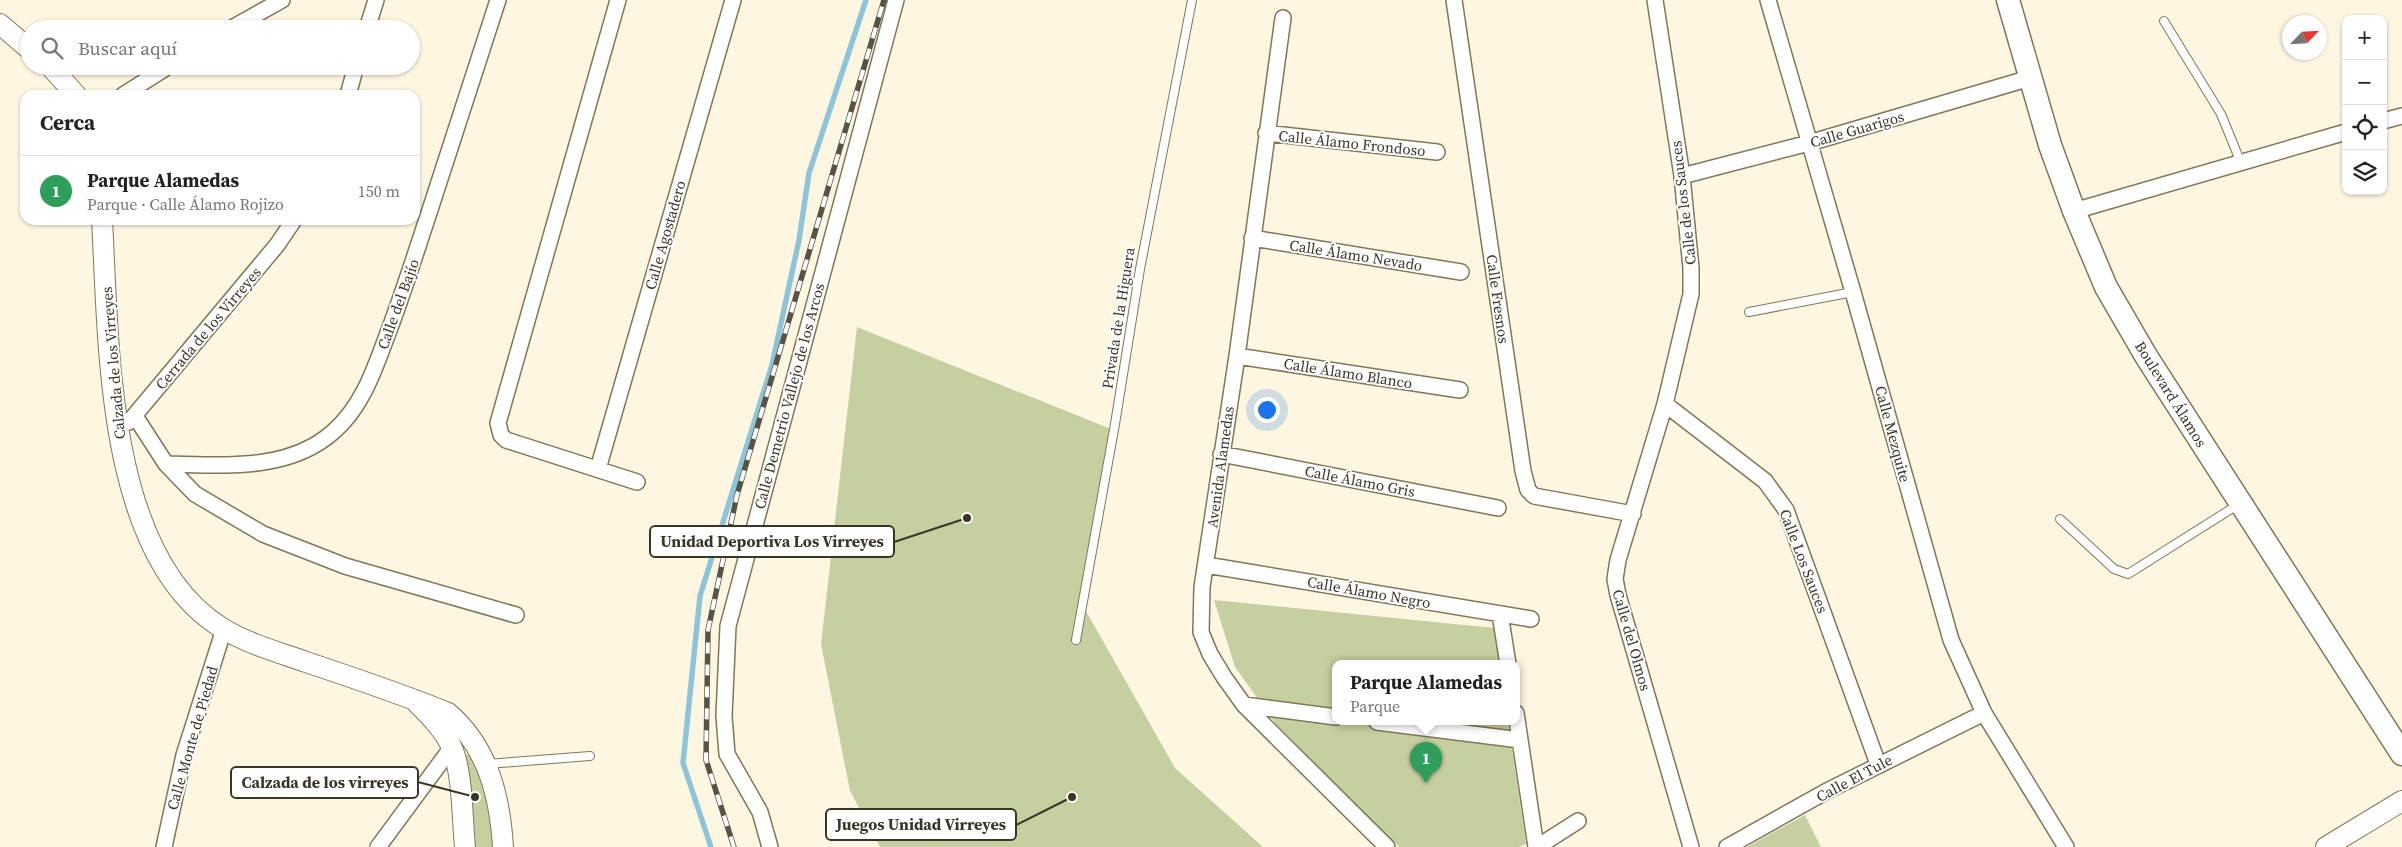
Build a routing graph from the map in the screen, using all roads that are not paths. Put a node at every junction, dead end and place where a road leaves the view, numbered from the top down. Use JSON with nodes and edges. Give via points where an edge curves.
{"nodes":[{"id":1,"x":282,"y":0,"type":"edge"},
{"id":2,"x":376,"y":0,"type":"edge"},
{"id":3,"x":498,"y":0,"type":"edge"},
{"id":4,"x":618,"y":0,"type":"edge"},
{"id":5,"x":733,"y":0,"type":"edge"},
{"id":6,"x":896,"y":0,"type":"edge"},
{"id":7,"x":1192,"y":0,"type":"edge"},
{"id":8,"x":1454,"y":0,"type":"edge"},
{"id":9,"x":1655,"y":0,"type":"edge"},
{"id":10,"x":1768,"y":0,"type":"edge"},
{"id":11,"x":2008,"y":0,"type":"edge"},
{"id":12,"x":1283,"y":18,"type":"dead end"},
{"id":13,"x":246,"y":20,"type":"edge"},
{"id":14,"x":370,"y":20,"type":"edge"},
{"id":15,"x":2164,"y":21,"type":"dead end"},
{"id":16,"x":0,"y":24,"type":"edge"},
{"id":17,"x":20,"y":41,"type":"edge"},
{"id":18,"x":58,"y":75,"type":"edge"},
{"id":19,"x":155,"y":75,"type":"edge"},
{"id":20,"x":354,"y":75,"type":"edge"},
{"id":21,"x":2030,"y":78,"type":"junction"},
{"id":22,"x":72,"y":90,"type":"edge"},
{"id":23,"x":131,"y":90,"type":"edge"},
{"id":24,"x":349,"y":90,"type":"edge"},
{"id":25,"x":2402,"y":116,"type":"edge"},
{"id":26,"x":2387,"y":120,"type":"edge"},
{"id":27,"x":1266,"y":133,"type":"junction"},
{"id":28,"x":2342,"y":133,"type":"edge"},
{"id":29,"x":1809,"y":144,"type":"junction"},
{"id":30,"x":1437,"y":152,"type":"dead end"},
{"id":31,"x":2241,"y":163,"type":"junction"},
{"id":32,"x":1682,"y":176,"type":"junction"},
{"id":33,"x":2074,"y":211,"type":"junction"},
{"id":34,"x":102,"y":225,"type":"edge"},
{"id":35,"x":291,"y":225,"type":"edge"},
{"id":36,"x":1252,"y":238,"type":"junction"},
{"id":37,"x":1461,"y":272,"type":"dead end"},
{"id":38,"x":1853,"y":292,"type":"junction"},
{"id":39,"x":1749,"y":312,"type":"dead end"},
{"id":40,"x":1237,"y":356,"type":"junction"},
{"id":41,"x":1460,"y":390,"type":"dead end"},
{"id":42,"x":1665,"y":404,"type":"junction"},
{"id":43,"x":135,"y":416,"type":"junction"},
{"id":44,"x":118,"y":434,"type":"junction"},
{"id":45,"x":1221,"y":454,"type":"junction"},
{"id":46,"x":166,"y":464,"type":"junction"},
{"id":47,"x":598,"y":469,"type":"junction"},
{"id":48,"x":637,"y":482,"type":"dead end"},
{"id":49,"x":2240,"y":503,"type":"junction"},
{"id":50,"x":1498,"y":508,"type":"dead end"},
{"id":51,"x":1633,"y":514,"type":"junction"},
{"id":52,"x":2060,"y":519,"type":"dead end"},
{"id":53,"x":1206,"y":565,"type":"junction"},
{"id":54,"x":1500,"y":614,"type":"junction"},
{"id":55,"x":516,"y":615,"type":"dead end"},
{"id":56,"x":1531,"y":619,"type":"dead end"},
{"id":57,"x":224,"y":629,"type":"junction"},
{"id":58,"x":1076,"y":640,"type":"dead end"},
{"id":59,"x":1507,"y":660,"type":"edge"},
{"id":60,"x":414,"y":699,"type":"junction"},
{"id":61,"x":1244,"y":705,"type":"junction"},
{"id":62,"x":1984,"y":713,"type":"junction"},
{"id":63,"x":1332,"y":716,"type":"edge"},
{"id":64,"x":1401,"y":725,"type":"edge"},
{"id":65,"x":1518,"y":725,"type":"edge"},
{"id":66,"x":1520,"y":740,"type":"junction"},
{"id":67,"x":452,"y":747,"type":"junction"},
{"id":68,"x":2402,"y":754,"type":"edge"},
{"id":69,"x":590,"y":756,"type":"dead end"},
{"id":70,"x":487,"y":764,"type":"junction"},
{"id":71,"x":1878,"y":764,"type":"junction"},
{"id":72,"x":2402,"y":801,"type":"edge"},
{"id":73,"x":1578,"y":821,"type":"dead end"},
{"id":74,"x":164,"y":847,"type":"edge"},
{"id":75,"x":378,"y":847,"type":"edge"},
{"id":76,"x":465,"y":847,"type":"edge"},
{"id":77,"x":503,"y":847,"type":"edge"},
{"id":78,"x":770,"y":847,"type":"edge"},
{"id":79,"x":1386,"y":847,"type":"edge"},
{"id":80,"x":1537,"y":847,"type":"edge"},
{"id":81,"x":1691,"y":847,"type":"edge"},
{"id":82,"x":1727,"y":847,"type":"edge"},
{"id":83,"x":2066,"y":847,"type":"edge"},
{"id":84,"x":2326,"y":847,"type":"edge"}],
"edges":[{"from":1,"to":13,"type":"street"},
{"from":2,"to":14,"type":"street"},
{"from":3,"to":46,"type":"street","name":"Calle del Bajío","via":[[406,286],[371,378],[353,410],[333,433],[289,457],[226,465]]},
{"from":4,"to":47,"type":"street","via":[[498,423],[506,440]]},
{"from":5,"to":47,"type":"street","name":"Calle Agostadero"},
{"from":6,"to":78,"type":"street","name":"Calle Demetrio Vallejo de los Arcos","via":[[728,626],[724,716],[727,754],[760,812]]},
{"from":7,"to":58,"type":"lane","name":"Privada de la Higuera","via":[[1140,269]]},
{"from":8,"to":51,"type":"street","name":"Calle Fresnos","via":[[1528,490],[1534,496]]},
{"from":9,"to":32,"type":"street","name":"Calle de los Sauces"},
{"from":10,"to":29,"type":"street","name":"Calle Mezquite"},
{"from":11,"to":21,"type":"main road","name":"Boulevard Álamos"},
{"from":12,"to":27,"type":"street","name":"Avenida Alamedas"},
{"from":15,"to":31,"type":"lane","via":[[2221,114]]},
{"from":16,"to":17,"type":"street"},
{"from":18,"to":22,"type":"street"},
{"from":19,"to":23,"type":"street"},
{"from":20,"to":24,"type":"street"},
{"from":21,"to":29,"type":"street","name":"Calle Guarigos"},
{"from":21,"to":33,"type":"main road","name":"Boulevard Álamos"},
{"from":25,"to":26,"type":"street"},
{"from":27,"to":30,"type":"street","name":"Calle Álamo Frondoso"},
{"from":27,"to":36,"type":"street","name":"Avenida Alamedas"},
{"from":28,"to":31,"type":"street"},
{"from":29,"to":32,"type":"street","name":"Calle Guarigos"},
{"from":29,"to":38,"type":"street","name":"Calle Mezquite"},
{"from":31,"to":33,"type":"street"},
{"from":32,"to":42,"type":"street","name":"Calle de los Sauces","via":[[1691,294]]},
{"from":33,"to":49,"type":"main road","name":"Boulevard Álamos","via":[[2106,287]]},
{"from":34,"to":44,"type":"street","name":"Calzada de los Virreyes"},
{"from":35,"to":43,"type":"street","name":"Cerrada de los Virreyes","via":[[278,245]]},
{"from":36,"to":37,"type":"street","name":"Calle Álamo Nevado"},
{"from":36,"to":40,"type":"street","name":"Avenida Alamedas"},
{"from":38,"to":39,"type":"lane"},
{"from":38,"to":62,"type":"street","name":"Calle Mezquite","via":[[1951,640]]},
{"from":40,"to":41,"type":"street","name":"Calle Álamo Blanco"},
{"from":40,"to":45,"type":"street","name":"Avenida Alamedas"},
{"from":42,"to":51,"type":"street","name":"Calle del Olmos"},
{"from":42,"to":71,"type":"street","name":"Calle Los Sauces","via":[[1766,481],[1786,510]]},
{"from":43,"to":44,"type":"street","name":"Cerrada de los Virreyes"},
{"from":43,"to":46,"type":"street"},
{"from":44,"to":57,"type":"street","name":"Calzada de los Virreyes","via":[[139,513],[166,570],[189,602]]},
{"from":45,"to":50,"type":"street","name":"Calle Álamo Gris"},
{"from":45,"to":53,"type":"street","name":"Avenida Alamedas"},
{"from":46,"to":55,"type":"street","via":[[195,494],[264,534],[345,566]]},
{"from":47,"to":48,"type":"street"},
{"from":49,"to":52,"type":"lane","via":[[2128,574],[2114,569]]},
{"from":49,"to":68,"type":"main road","name":"Boulevard Álamos"},
{"from":51,"to":81,"type":"street","name":"Calle del Olmos","via":[[1618,560],[1618,595]]},
{"from":53,"to":54,"type":"street","name":"Calle Álamo Negro"},
{"from":53,"to":61,"type":"street","name":"Avenida Alamedas","via":[[1200,608],[1201,632],[1219,669]]},
{"from":54,"to":56,"type":"street","name":"Calle Álamo Negro"},
{"from":54,"to":59,"type":"street"},
{"from":57,"to":60,"type":"street","name":"Calzada de los Virreyes","via":[[257,645]]},
{"from":57,"to":74,"type":"street","name":"Calle Monte de Piedad","via":[[184,755]]},
{"from":60,"to":67,"type":"street"},
{"from":60,"to":70,"type":"street","name":"Calzada de los Virreyes","via":[[448,713],[462,725]]},
{"from":61,"to":63,"type":"street"},
{"from":61,"to":79,"type":"street","name":"Avenida Alamedas"},
{"from":62,"to":71,"type":"street","name":"Calle El Tule"},
{"from":62,"to":83,"type":"street","name":"Calle Mezquite"},
{"from":64,"to":66,"type":"street"},
{"from":65,"to":66,"type":"street"},
{"from":66,"to":80,"type":"street"},
{"from":67,"to":75,"type":"street"},
{"from":67,"to":76,"type":"street","via":[[458,766]]},
{"from":69,"to":70,"type":"lane"},
{"from":70,"to":77,"type":"street","name":"Calzada de los Virreyes","via":[[494,785]]},
{"from":71,"to":82,"type":"street","name":"Calle El Tule"},
{"from":72,"to":84,"type":"street"},
{"from":73,"to":80,"type":"street"}]}
